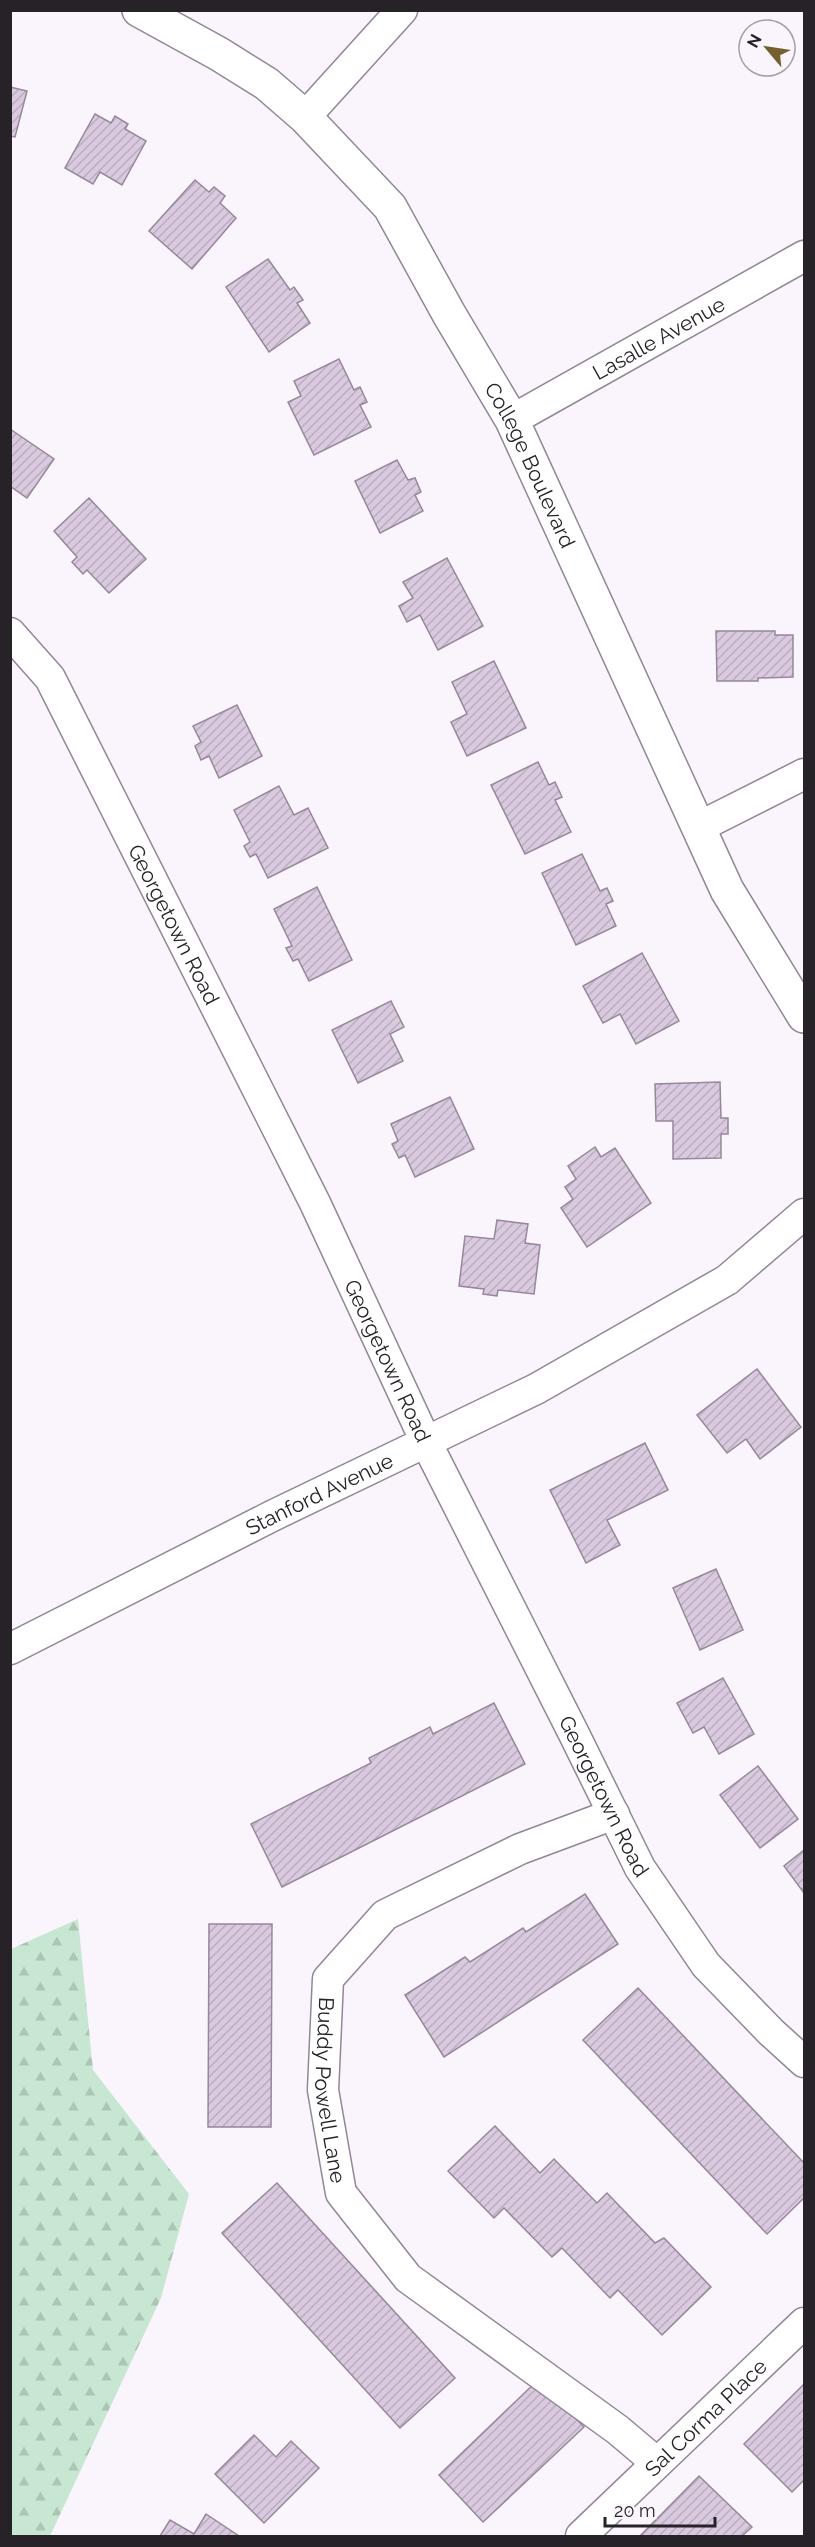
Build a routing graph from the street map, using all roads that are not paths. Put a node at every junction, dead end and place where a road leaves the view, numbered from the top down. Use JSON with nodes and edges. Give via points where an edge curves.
{"nodes":[{"id":1,"x":139,"y":10,"type":"edge"},
{"id":2,"x":402,"y":10,"type":"edge"},
{"id":3,"x":306,"y":117,"type":"junction"},
{"id":4,"x":804,"y":256,"type":"edge"},
{"id":5,"x":512,"y":420,"type":"junction"},
{"id":6,"x":10,"y":633,"type":"edge"},
{"id":7,"x":804,"y":774,"type":"edge"},
{"id":8,"x":699,"y":827,"type":"junction"},
{"id":9,"x":804,"y":1016,"type":"edge"},
{"id":10,"x":804,"y":1214,"type":"edge"},
{"id":11,"x":426,"y":1442,"type":"junction"},
{"id":12,"x":10,"y":1649,"type":"edge"},
{"id":13,"x":614,"y":1814,"type":"junction"},
{"id":14,"x":804,"y":2062,"type":"edge"},
{"id":15,"x":804,"y":2323,"type":"edge"},
{"id":16,"x":657,"y":2463,"type":"junction"},
{"id":17,"x":581,"y":2536,"type":"edge"}],
"edges":[{"from":1,"to":3,"type":"street","name":"College Boulevard","via":[[267,84]]},
{"from":2,"to":3,"type":"street"},
{"from":3,"to":5,"type":"street","name":"College Boulevard","via":[[390,207]]},
{"from":4,"to":5,"type":"street","name":"Lasalle Avenue"},
{"from":5,"to":8,"type":"street","name":"College Boulevard"},
{"from":6,"to":11,"type":"street","name":"Georgetown Road","via":[[56,688],[315,1203]]},
{"from":7,"to":8,"type":"street"},
{"from":8,"to":9,"type":"street","name":"College Boulevard","via":[[727,890]]},
{"from":10,"to":11,"type":"street","name":"Stanford Avenue","via":[[727,1280],[536,1389]]},
{"from":11,"to":12,"type":"street","name":"Stanford Avenue"},
{"from":11,"to":13,"type":"street","name":"Georgetown Road"},
{"from":13,"to":14,"type":"street","name":"Georgetown Road","via":[[640,1868],[706,1965]]},
{"from":13,"to":16,"type":"street","name":"Buddy Powell Lane","via":[[520,1849],[385,1915],[328,1979],[322,2090],[341,2193],[408,2278],[618,2430]]},
{"from":15,"to":16,"type":"street","name":"Sal Corma Place"},
{"from":16,"to":17,"type":"street","name":"Sal Corma Place"}]}
